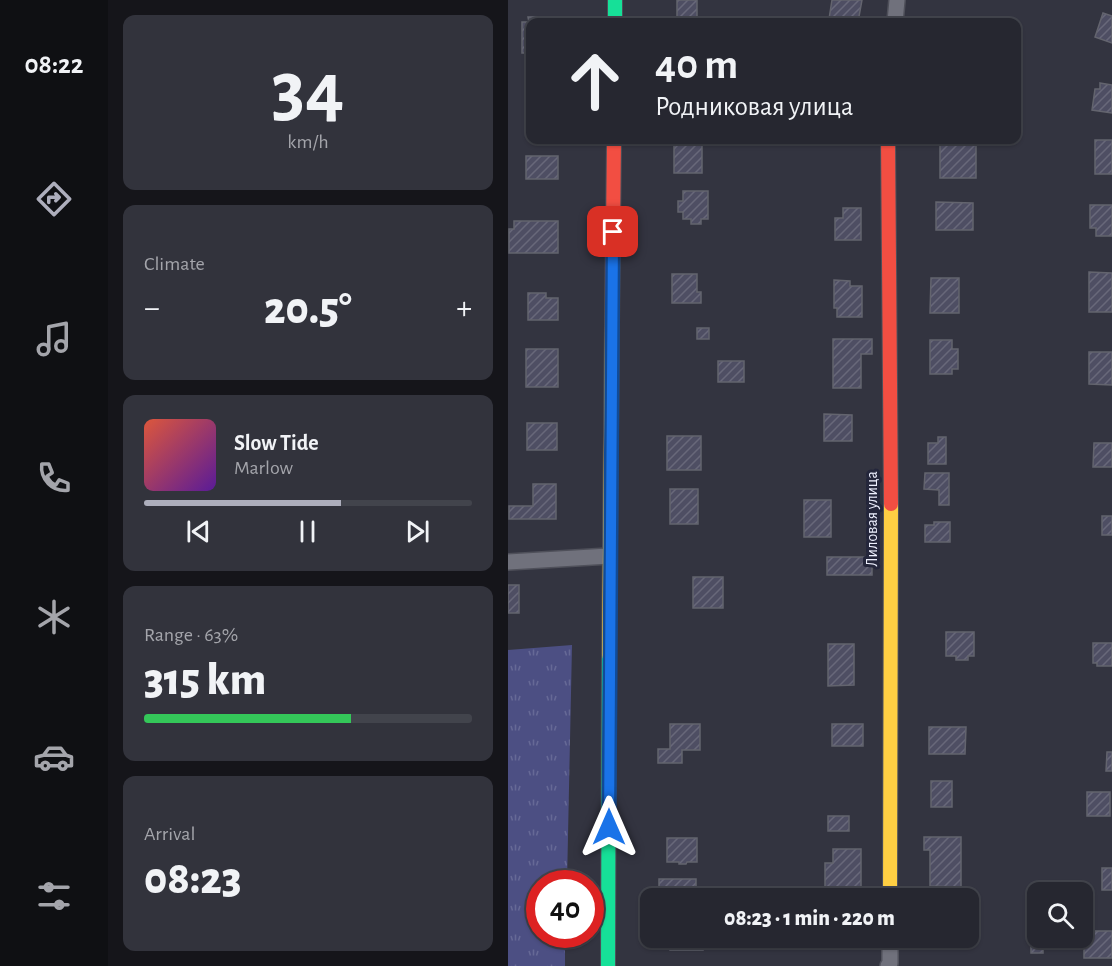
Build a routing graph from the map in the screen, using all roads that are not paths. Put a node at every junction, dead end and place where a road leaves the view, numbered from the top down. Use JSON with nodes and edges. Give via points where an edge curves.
{"nodes":[{"id":1,"x":615,"y":0,"type":"edge"},
{"id":2,"x":897,"y":0,"type":"edge"},
{"id":3,"x":615,"y":18,"type":"edge"},
{"id":4,"x":895,"y":18,"type":"edge"},
{"id":5,"x":614,"y":144,"type":"edge"},
{"id":6,"x":888,"y":144,"type":"edge"},
{"id":7,"x":609,"y":556,"type":"junction"},
{"id":8,"x":508,"y":562,"type":"edge"},
{"id":9,"x":890,"y":888,"type":"edge"},
{"id":10,"x":889,"y":948,"type":"edge"},
{"id":11,"x":608,"y":966,"type":"edge"},
{"id":12,"x":888,"y":966,"type":"edge"}],
"edges":[{"from":1,"to":3,"type":"street"},
{"from":2,"to":4,"type":"street"},
{"from":5,"to":7,"type":"street"},
{"from":6,"to":9,"type":"street","name":"Лиловая улица"},
{"from":7,"to":8,"type":"street"},
{"from":7,"to":11,"type":"street"},
{"from":10,"to":12,"type":"street"}]}
